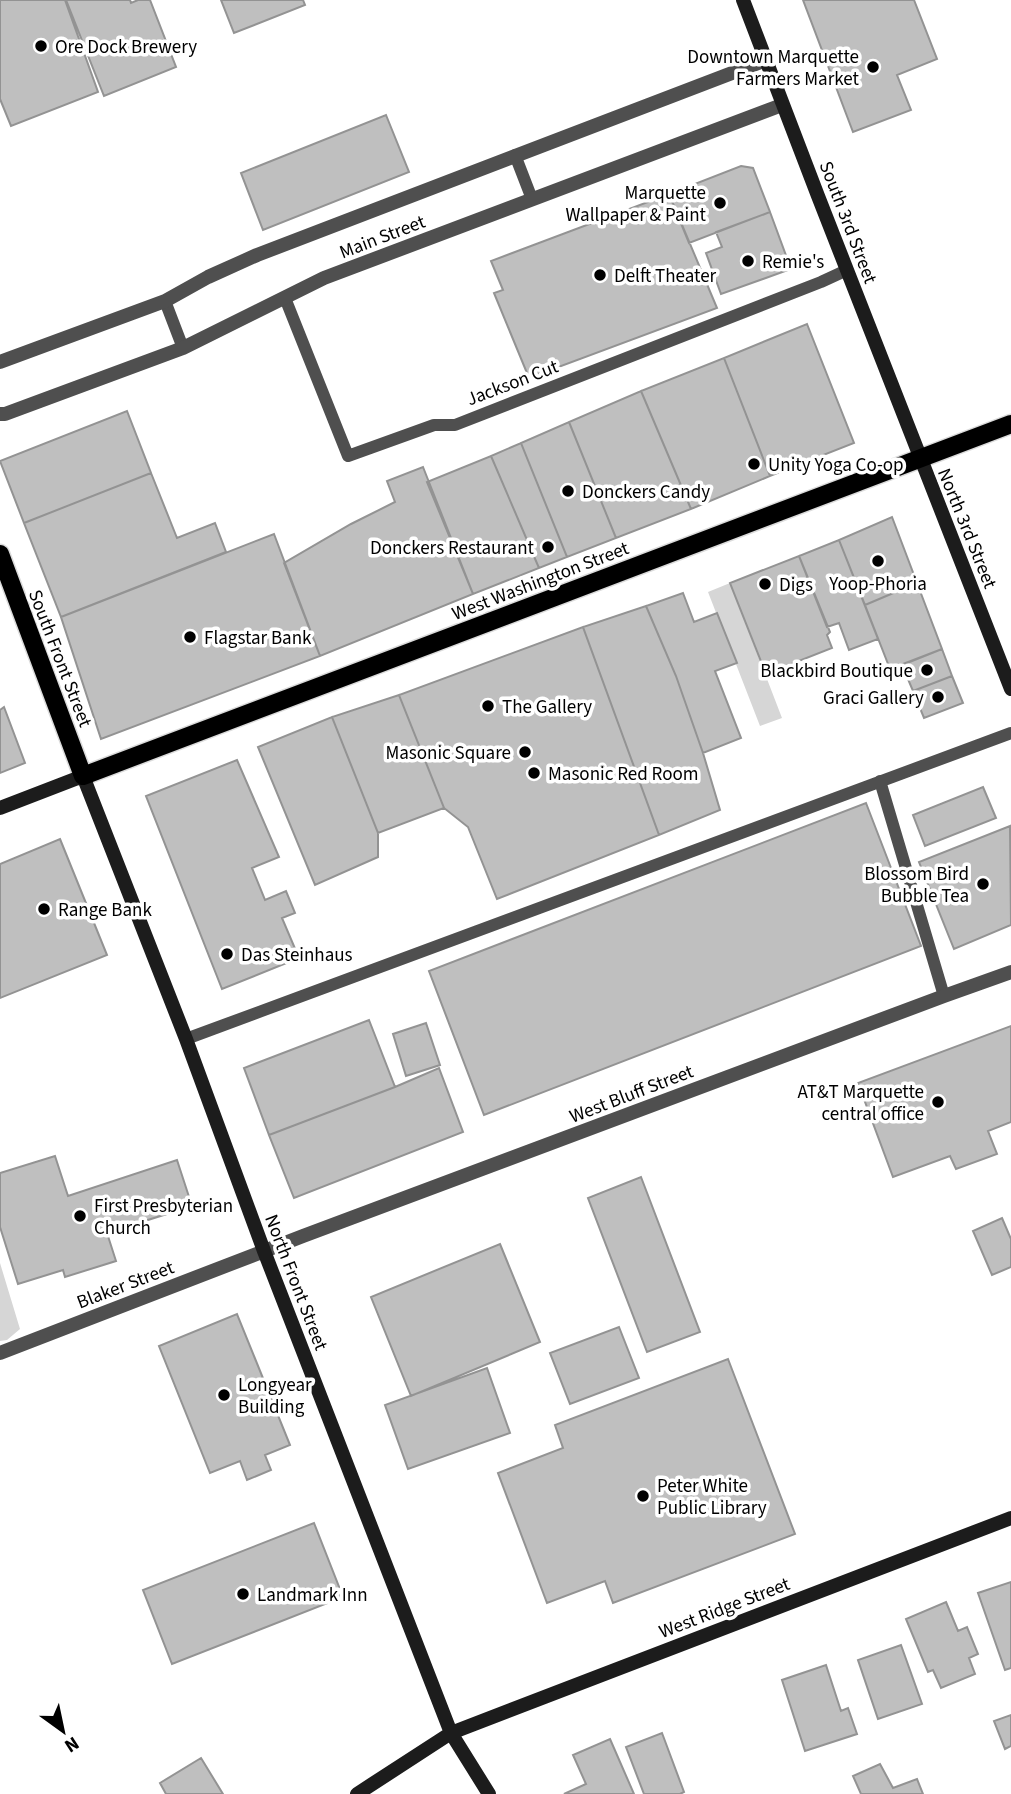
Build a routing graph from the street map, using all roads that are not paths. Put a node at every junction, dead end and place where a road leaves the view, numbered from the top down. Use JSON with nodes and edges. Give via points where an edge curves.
{"nodes":[{"id":1,"x":743,"y":0,"type":"edge"},
{"id":2,"x":766,"y":60,"type":"junction"},
{"id":3,"x":782,"y":105,"type":"junction"},
{"id":4,"x":515,"y":155,"type":"junction"},
{"id":5,"x":532,"y":200,"type":"junction"},
{"id":6,"x":847,"y":270,"type":"junction"},
{"id":7,"x":285,"y":298,"type":"junction"},
{"id":8,"x":165,"y":301,"type":"junction"},
{"id":9,"x":183,"y":348,"type":"junction"},
{"id":10,"x":0,"y":362,"type":"edge"},
{"id":11,"x":0,"y":414,"type":"edge"},
{"id":12,"x":1011,"y":424,"type":"edge"},
{"id":13,"x":920,"y":458,"type":"junction"},
{"id":14,"x":0,"y":554,"type":"edge"},
{"id":15,"x":1011,"y":689,"type":"edge"},
{"id":16,"x":1011,"y":733,"type":"edge"},
{"id":17,"x":83,"y":776,"type":"junction"},
{"id":18,"x":880,"y":781,"type":"junction"},
{"id":19,"x":0,"y":808,"type":"edge"},
{"id":20,"x":1011,"y":972,"type":"edge"},
{"id":21,"x":944,"y":996,"type":"junction"},
{"id":22,"x":186,"y":1039,"type":"junction"},
{"id":23,"x":264,"y":1251,"type":"junction"},
{"id":24,"x":0,"y":1353,"type":"edge"},
{"id":25,"x":1011,"y":1518,"type":"edge"},
{"id":26,"x":451,"y":1732,"type":"junction"},
{"id":27,"x":357,"y":1794,"type":"edge"},
{"id":28,"x":489,"y":1794,"type":"edge"}],
"edges":[{"from":1,"to":2,"type":"street","name":"South 3rd Street"},
{"from":2,"to":3,"type":"street","name":"South 3rd Street"},
{"from":2,"to":4,"type":"street","name":"Main Street"},
{"from":3,"to":5,"type":"street","name":"Main Street"},
{"from":3,"to":6,"type":"street","name":"South 3rd Street"},
{"from":4,"to":5,"type":"lane"},
{"from":4,"to":8,"type":"street","name":"Main Street","via":[[257,255]]},
{"from":5,"to":7,"type":"street","name":"Main Street","via":[[324,278]]},
{"from":6,"to":7,"type":"lane","name":"Jackson Cut","via":[[455,425],[434,425],[348,456]]},
{"from":6,"to":13,"type":"street","name":"South 3rd Street"},
{"from":7,"to":9,"type":"street","name":"Main Street"},
{"from":8,"to":9,"type":"lane"},
{"from":8,"to":10,"type":"street","name":"Main Street"},
{"from":9,"to":11,"type":"street","name":"Main Street"},
{"from":12,"to":13,"type":"main road","name":"West Washington Street"},
{"from":13,"to":15,"type":"street","name":"North 3rd Street"},
{"from":13,"to":17,"type":"main road","name":"West Washington Street"},
{"from":14,"to":17,"type":"main road","name":"South Front Street"},
{"from":16,"to":18,"type":"lane"},
{"from":17,"to":19,"type":"street"},
{"from":17,"to":22,"type":"street","name":"North Front Street"},
{"from":18,"to":21,"type":"lane"},
{"from":18,"to":22,"type":"lane"},
{"from":20,"to":21,"type":"street","name":"West Bluff Street"},
{"from":21,"to":23,"type":"street","name":"West Bluff Street"},
{"from":22,"to":23,"type":"street","name":"North Front Street"},
{"from":23,"to":24,"type":"street","name":"Blaker Street"},
{"from":23,"to":26,"type":"street","name":"North Front Street"},
{"from":25,"to":26,"type":"street","name":"West Ridge Street"},
{"from":26,"to":27,"type":"street","name":"West Ridge Street"},
{"from":26,"to":28,"type":"street","name":"North Front Street"}]}
